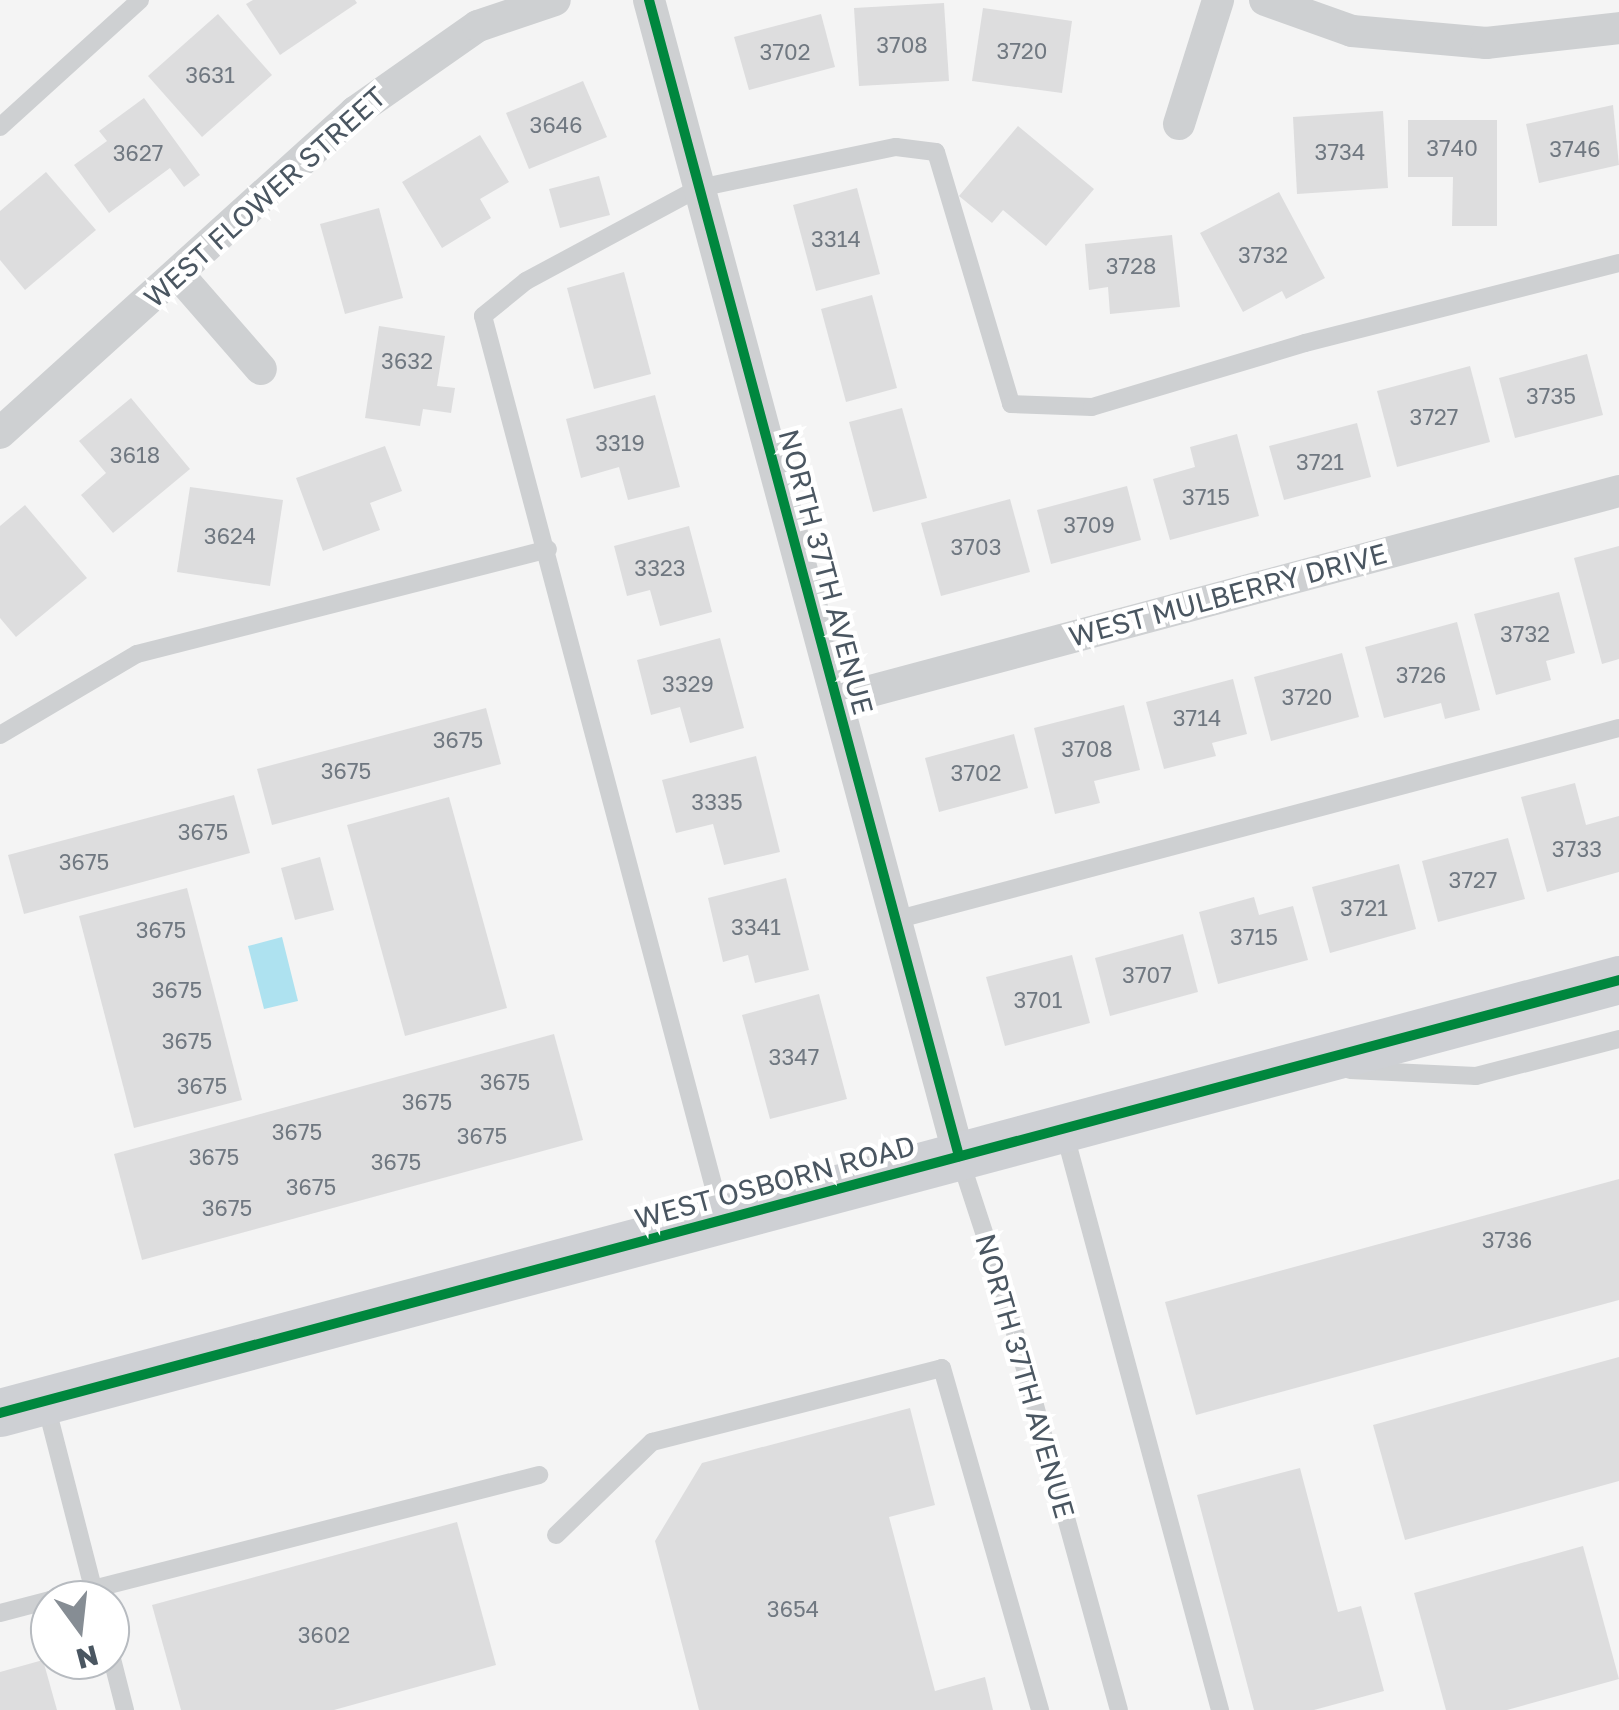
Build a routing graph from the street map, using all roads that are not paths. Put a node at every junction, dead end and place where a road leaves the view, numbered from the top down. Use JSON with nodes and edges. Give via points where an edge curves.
{"nodes":[{"id":1,"x":140,"y":0,"type":"edge"},
{"id":2,"x":555,"y":0,"type":"edge"},
{"id":3,"x":649,"y":0,"type":"edge"},
{"id":4,"x":1218,"y":0,"type":"edge"},
{"id":5,"x":1265,"y":0,"type":"edge"},
{"id":6,"x":1619,"y":28,"type":"edge"},
{"id":7,"x":1179,"y":124,"type":"dead end"},
{"id":8,"x":0,"y":127,"type":"edge"},
{"id":9,"x":699,"y":188,"type":"junction"},
{"id":10,"x":1619,"y":263,"type":"edge"},
{"id":11,"x":178,"y":274,"type":"junction"},
{"id":12,"x":261,"y":369,"type":"dead end"},
{"id":13,"x":0,"y":433,"type":"edge"},
{"id":14,"x":1619,"y":490,"type":"edge"},
{"id":15,"x":548,"y":549,"type":"junction"},
{"id":16,"x":838,"y":700,"type":"junction"},
{"id":17,"x":1619,"y":728,"type":"edge"},
{"id":18,"x":0,"y":735,"type":"edge"},
{"id":19,"x":895,"y":920,"type":"junction"},
{"id":20,"x":1619,"y":980,"type":"edge"},
{"id":21,"x":1619,"y":1039,"type":"edge"},
{"id":22,"x":1294,"y":1067,"type":"junction"},
{"id":23,"x":1064,"y":1128,"type":"junction"},
{"id":24,"x":959,"y":1156,"type":"junction"},
{"id":25,"x":722,"y":1218,"type":"junction"},
{"id":26,"x":45,"y":1401,"type":"junction"},
{"id":27,"x":0,"y":1413,"type":"edge"},
{"id":28,"x":539,"y":1475,"type":"dead end"},
{"id":29,"x":556,"y":1535,"type":"dead end"},
{"id":30,"x":90,"y":1580,"type":"edge"},
{"id":31,"x":130,"y":1584,"type":"edge"},
{"id":32,"x":30,"y":1605,"type":"edge"},
{"id":33,"x":0,"y":1613,"type":"edge"},
{"id":34,"x":117,"y":1680,"type":"edge"},
{"id":35,"x":125,"y":1710,"type":"edge"},
{"id":36,"x":1040,"y":1710,"type":"edge"},
{"id":37,"x":1120,"y":1710,"type":"edge"},
{"id":38,"x":1220,"y":1710,"type":"edge"}],
"edges":[{"from":1,"to":8,"type":"lane"},
{"from":2,"to":11,"type":"street","name":"WEST FLOWER STREET","via":[[478,26],[416,66],[290,168]]},
{"from":3,"to":9,"type":"street","name":"NORTH 37TH AVENUE"},
{"from":4,"to":7,"type":"street"},
{"from":5,"to":6,"type":"street","via":[[1352,31],[1486,43]]},
{"from":9,"to":10,"type":"lane","via":[[896,147],[936,152],[1010,404],[1092,406]]},
{"from":9,"to":15,"type":"lane","via":[[526,281],[483,316]]},
{"from":9,"to":16,"type":"street","name":"NORTH 37TH AVENUE"},
{"from":11,"to":12,"type":"street"},
{"from":11,"to":13,"type":"street","name":"WEST FLOWER STREET"},
{"from":14,"to":16,"type":"street","name":"WEST MULBERRY DRIVE"},
{"from":15,"to":18,"type":"lane","via":[[137,654]]},
{"from":15,"to":25,"type":"lane"},
{"from":16,"to":19,"type":"street","name":"NORTH 37TH AVENUE"},
{"from":17,"to":19,"type":"lane"},
{"from":19,"to":24,"type":"street","name":"NORTH 37TH AVENUE"},
{"from":20,"to":22,"type":"street","name":"WEST OSBORN ROAD"},
{"from":21,"to":22,"type":"lane","via":[[1476,1076]]},
{"from":22,"to":23,"type":"street","name":"WEST OSBORN ROAD"},
{"from":23,"to":24,"type":"street","name":"WEST OSBORN ROAD"},
{"from":23,"to":38,"type":"lane"},
{"from":24,"to":25,"type":"street","name":"WEST OSBORN ROAD"},
{"from":24,"to":37,"type":"lane","name":"NORTH 37TH AVENUE"},
{"from":25,"to":26,"type":"street","name":"WEST OSBORN ROAD"},
{"from":26,"to":27,"type":"street","name":"WEST OSBORN ROAD"},
{"from":26,"to":30,"type":"lane"},
{"from":28,"to":31,"type":"lane"},
{"from":29,"to":36,"type":"lane","via":[[652,1442],[942,1368]]},
{"from":32,"to":33,"type":"lane"},
{"from":34,"to":35,"type":"lane"}]}
